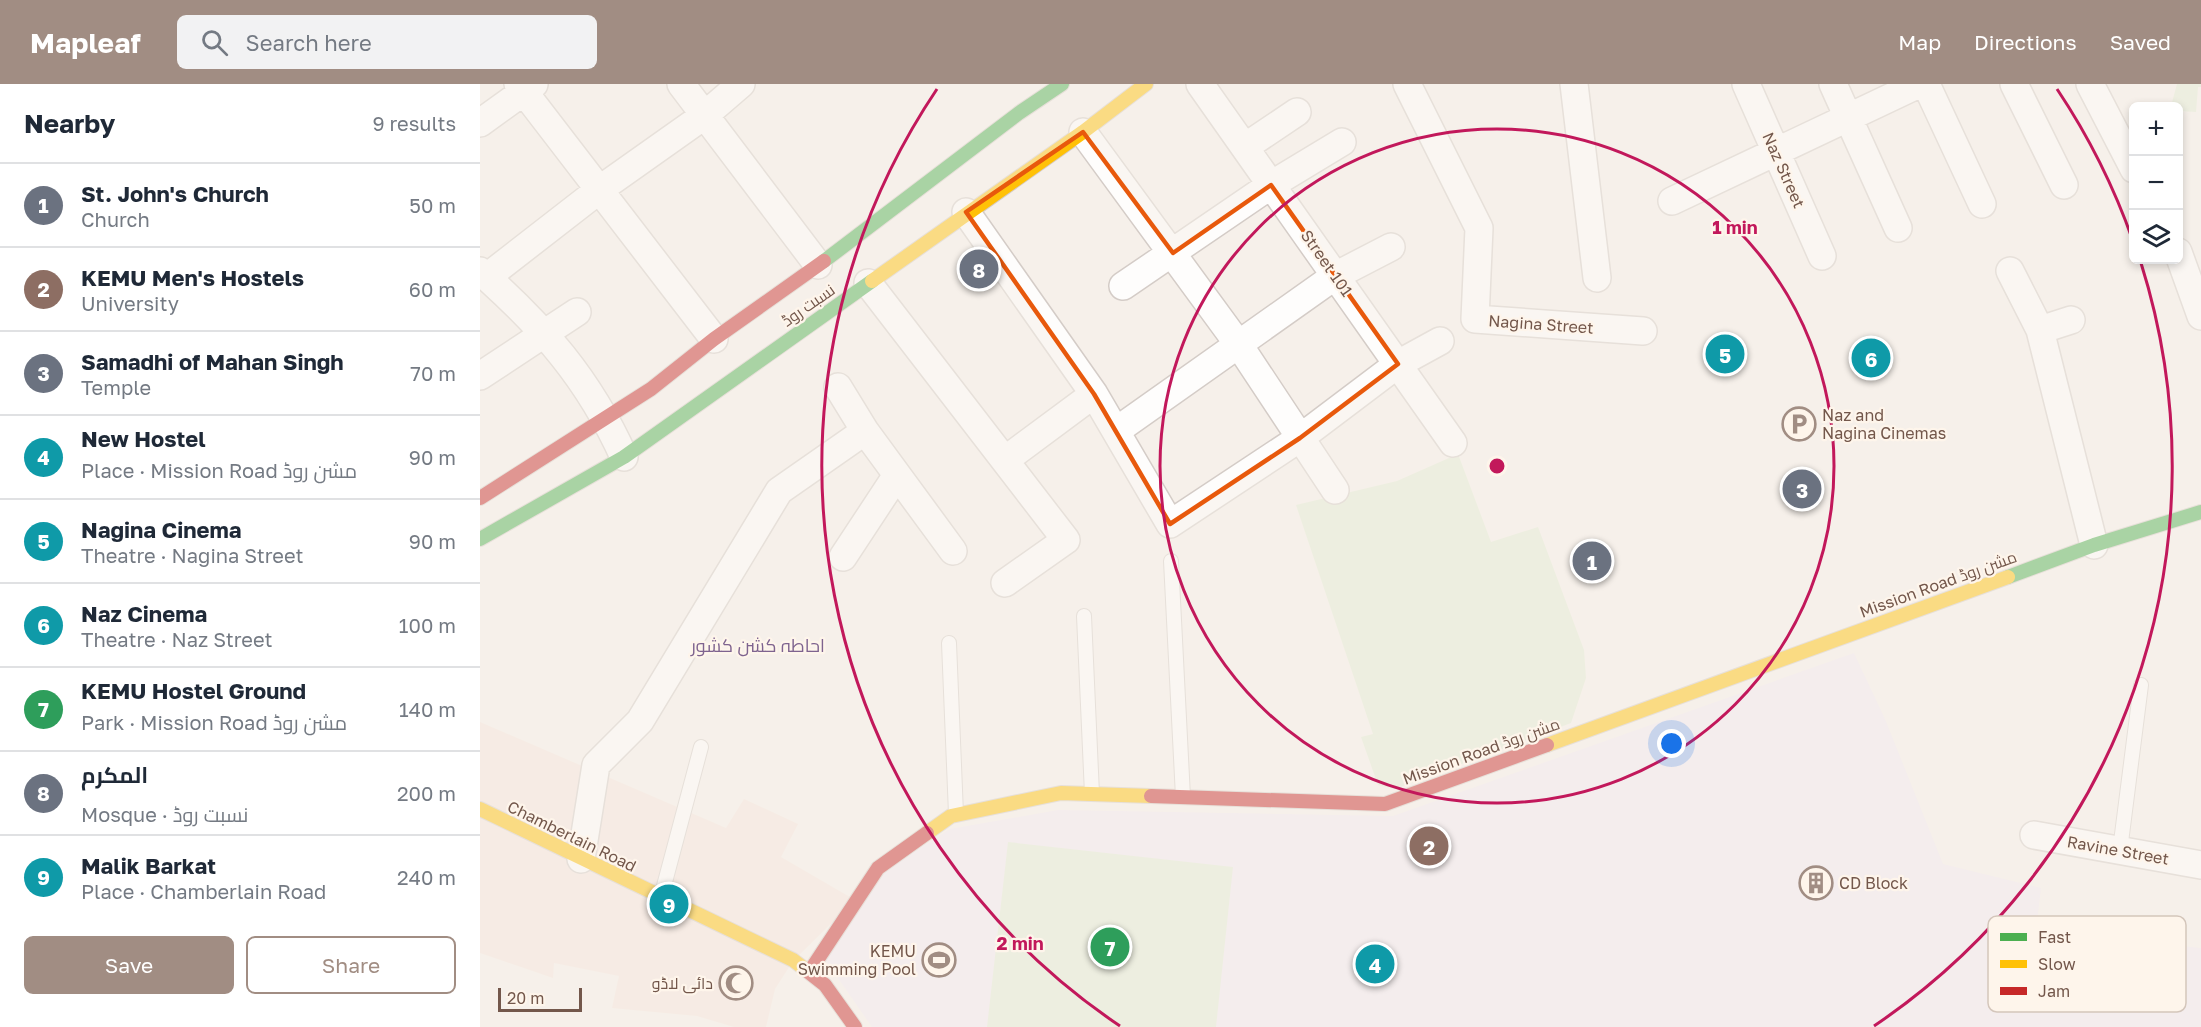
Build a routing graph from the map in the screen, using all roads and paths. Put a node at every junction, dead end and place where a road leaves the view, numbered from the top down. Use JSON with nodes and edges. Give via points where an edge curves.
{"nodes":[{"id":1,"x":681,"y":84,"type":"edge"},
{"id":2,"x":741,"y":84,"type":"edge"},
{"id":3,"x":1062,"y":84,"type":"edge"},
{"id":4,"x":1146,"y":84,"type":"edge"},
{"id":5,"x":1200,"y":84,"type":"edge"},
{"id":6,"x":1407,"y":84,"type":"edge"},
{"id":7,"x":1574,"y":84,"type":"edge"},
{"id":8,"x":1746,"y":84,"type":"edge"},
{"id":9,"x":1833,"y":84,"type":"edge"},
{"id":10,"x":1919,"y":84,"type":"edge"},
{"id":11,"x":1926,"y":84,"type":"edge"},
{"id":12,"x":2014,"y":84,"type":"edge"},
{"id":13,"x":2090,"y":84,"type":"edge"},
{"id":14,"x":525,"y":87,"type":"edge"},
{"id":15,"x":1297,"y":112,"type":"dead end"},
{"id":16,"x":705,"y":115,"type":"junction"},
{"id":17,"x":1849,"y":118,"type":"junction"},
{"id":18,"x":480,"y":123,"type":"edge"},
{"id":19,"x":1083,"y":132,"type":"junction"},
{"id":20,"x":1342,"y":142,"type":"dead end"},
{"id":21,"x":1245,"y":147,"type":"junction"},
{"id":22,"x":1775,"y":152,"type":"junction"},
{"id":23,"x":2129,"y":161,"type":"edge"},
{"id":24,"x":1272,"y":185,"type":"junction"},
{"id":25,"x":2064,"y":185,"type":"dead end"},
{"id":26,"x":599,"y":190,"type":"junction"},
{"id":27,"x":1672,"y":201,"type":"dead end"},
{"id":28,"x":1982,"y":204,"type":"dead end"},
{"id":29,"x":966,"y":212,"type":"junction"},
{"id":30,"x":1898,"y":228,"type":"dead end"},
{"id":31,"x":1391,"y":247,"type":"dead end"},
{"id":32,"x":1173,"y":253,"type":"junction"},
{"id":33,"x":1822,"y":256,"type":"dead end"},
{"id":34,"x":2182,"y":264,"type":"edge"},
{"id":35,"x":818,"y":265,"type":"junction"},
{"id":36,"x":2010,"y":272,"type":"dead end"},
{"id":37,"x":483,"y":274,"type":"edge"},
{"id":38,"x":1335,"y":276,"type":"junction"},
{"id":39,"x":1597,"y":278,"type":"dead end"},
{"id":40,"x":867,"y":283,"type":"junction"},
{"id":41,"x":1123,"y":286,"type":"dead end"},
{"id":42,"x":577,"y":312,"type":"dead end"},
{"id":43,"x":2201,"y":316,"type":"edge"},
{"id":44,"x":2071,"y":320,"type":"dead end"},
{"id":45,"x":2040,"y":330,"type":"junction"},
{"id":46,"x":545,"y":332,"type":"junction"},
{"id":47,"x":1643,"y":332,"type":"dead end"},
{"id":48,"x":714,"y":339,"type":"junction"},
{"id":49,"x":1440,"y":341,"type":"dead end"},
{"id":50,"x":1239,"y":345,"type":"junction"},
{"id":51,"x":1398,"y":364,"type":"junction"},
{"id":52,"x":480,"y":376,"type":"edge"},
{"id":53,"x":838,"y":387,"type":"dead end"},
{"id":54,"x":1094,"y":394,"type":"junction"},
{"id":55,"x":607,"y":418,"type":"junction"},
{"id":56,"x":866,"y":431,"type":"junction"},
{"id":57,"x":1116,"y":431,"type":"junction"},
{"id":58,"x":1300,"y":438,"type":"junction"},
{"id":59,"x":1453,"y":443,"type":"dead end"},
{"id":60,"x":624,"y":457,"type":"junction"},
{"id":61,"x":1005,"y":460,"type":"junction"},
{"id":62,"x":897,"y":475,"type":"junction"},
{"id":63,"x":1335,"y":490,"type":"dead end"},
{"id":64,"x":481,"y":497,"type":"edge"},
{"id":65,"x":2201,"y":512,"type":"edge"},
{"id":66,"x":480,"y":539,"type":"edge"},
{"id":67,"x":2094,"y":544,"type":"junction"},
{"id":68,"x":953,"y":551,"type":"dead end"},
{"id":69,"x":843,"y":557,"type":"dead end"},
{"id":70,"x":1171,"y":561,"type":"dead end"},
{"id":71,"x":1005,"y":584,"type":"dead end"},
{"id":72,"x":1084,"y":616,"type":"dead end"},
{"id":73,"x":948,"y":642,"type":"dead end"},
{"id":74,"x":2141,"y":685,"type":"dead end"},
{"id":75,"x":701,"y":747,"type":"dead end"},
{"id":76,"x":1092,"y":794,"type":"junction"},
{"id":77,"x":1184,"y":797,"type":"junction"},
{"id":78,"x":480,"y":809,"type":"edge"},
{"id":79,"x":956,"y":815,"type":"junction"},
{"id":80,"x":2034,"y":835,"type":"dead end"},
{"id":81,"x":2120,"y":850,"type":"junction"},
{"id":82,"x":581,"y":859,"type":"junction"},
{"id":83,"x":2201,"y":864,"type":"edge"},
{"id":84,"x":661,"y":897,"type":"junction"},
{"id":85,"x":810,"y":971,"type":"junction"},
{"id":86,"x":855,"y":1027,"type":"edge"}],
"edges":[{"from":1,"to":16,"type":"street"},
{"from":2,"to":16,"type":"street"},
{"from":3,"to":35,"type":"street","name":"نسبت روڈ"},
{"from":4,"to":19,"type":"street","name":"نسبت روڈ"},
{"from":5,"to":21,"type":"street","name":"Street 101"},
{"from":6,"to":47,"type":"street","name":"Nagina Street","via":[[1479,228],[1475,319]]},
{"from":7,"to":39,"type":"street"},
{"from":8,"to":22,"type":"street","name":"Naz Street"},
{"from":9,"to":17,"type":"street"},
{"from":10,"to":17,"type":"street"},
{"from":11,"to":28,"type":"street"},
{"from":12,"to":25,"type":"street"},
{"from":13,"to":23,"type":"street"},
{"from":14,"to":18,"type":"street"},
{"from":14,"to":26,"type":"street"},
{"from":15,"to":21,"type":"street"},
{"from":16,"to":26,"type":"street"},
{"from":16,"to":35,"type":"street"},
{"from":17,"to":22,"type":"street"},
{"from":17,"to":30,"type":"street"},
{"from":19,"to":29,"type":"street","name":"نسبت روڈ"},
{"from":19,"to":32,"type":"street"},
{"from":20,"to":24,"type":"street"},
{"from":21,"to":24,"type":"street","name":"Street 101"},
{"from":22,"to":27,"type":"street"},
{"from":22,"to":33,"type":"street","name":"Naz Street"},
{"from":24,"to":32,"type":"street"},
{"from":24,"to":38,"type":"street","name":"Street 101"},
{"from":26,"to":37,"type":"street"},
{"from":26,"to":48,"type":"street"},
{"from":29,"to":40,"type":"street","name":"نسبت روڈ"},
{"from":29,"to":54,"type":"street"},
{"from":31,"to":38,"type":"street"},
{"from":32,"to":41,"type":"street"},
{"from":32,"to":50,"type":"street"},
{"from":34,"to":43,"type":"street"},
{"from":35,"to":48,"type":"street","name":"نسبت روڈ"},
{"from":36,"to":45,"type":"street"},
{"from":37,"to":46,"type":"street"},
{"from":38,"to":50,"type":"street"},
{"from":38,"to":51,"type":"street","name":"Street 101"},
{"from":40,"to":60,"type":"street","name":"نسبت روڈ"},
{"from":40,"to":61,"type":"street"},
{"from":42,"to":46,"type":"street"},
{"from":44,"to":45,"type":"street"},
{"from":45,"to":67,"type":"street"},
{"from":46,"to":52,"type":"street"},
{"from":46,"to":55,"type":"street"},
{"from":48,"to":55,"type":"street","name":"نسبت روڈ"},
{"from":49,"to":51,"type":"street"},
{"from":50,"to":57,"type":"street"},
{"from":50,"to":58,"type":"street"},
{"from":51,"to":58,"type":"street"},
{"from":51,"to":59,"type":"street","name":"Street 101"},
{"from":53,"to":56,"type":"street"},
{"from":54,"to":57,"type":"street"},
{"from":54,"to":61,"type":"street"},
{"from":55,"to":60,"type":"street"},
{"from":55,"to":64,"type":"street","name":"نسبت روڈ"},
{"from":56,"to":62,"type":"street"},
{"from":56,"to":82,"type":"street","via":[[779,491],[640,720],[597,765]]},
{"from":57,"to":58,"type":"street","via":[[1170,524]]},
{"from":58,"to":63,"type":"street"},
{"from":60,"to":66,"type":"street","name":"نسبت روڈ"},
{"from":61,"to":71,"type":"street","via":[[1066,540]]},
{"from":62,"to":68,"type":"street"},
{"from":62,"to":69,"type":"street"},
{"from":65,"to":67,"type":"street","name":"Mission Road مشن روڈ"},
{"from":67,"to":77,"type":"street","name":"Mission Road مشن روڈ","via":[[1385,804]]},
{"from":70,"to":77,"type":"lane"},
{"from":72,"to":76,"type":"lane"},
{"from":73,"to":79,"type":"lane"},
{"from":74,"to":81,"type":"lane"},
{"from":75,"to":84,"type":"lane"},
{"from":76,"to":77,"type":"street","name":"Mission Road مشن روڈ"},
{"from":76,"to":79,"type":"street","name":"Mission Road مشن روڈ","via":[[1061,793]]},
{"from":78,"to":82,"type":"street","name":"Chamberlain Road"},
{"from":79,"to":85,"type":"street","name":"Mission Road مشن روڈ","via":[[878,868]]},
{"from":80,"to":81,"type":"street","name":"Ravine Street"},
{"from":81,"to":83,"type":"street","name":"Ravine Street"},
{"from":82,"to":84,"type":"street","name":"Chamberlain Road"},
{"from":84,"to":85,"type":"street","name":"Chamberlain Road"},
{"from":85,"to":86,"type":"street","name":"Chamberlain Road","via":[[838,999]]}]}
